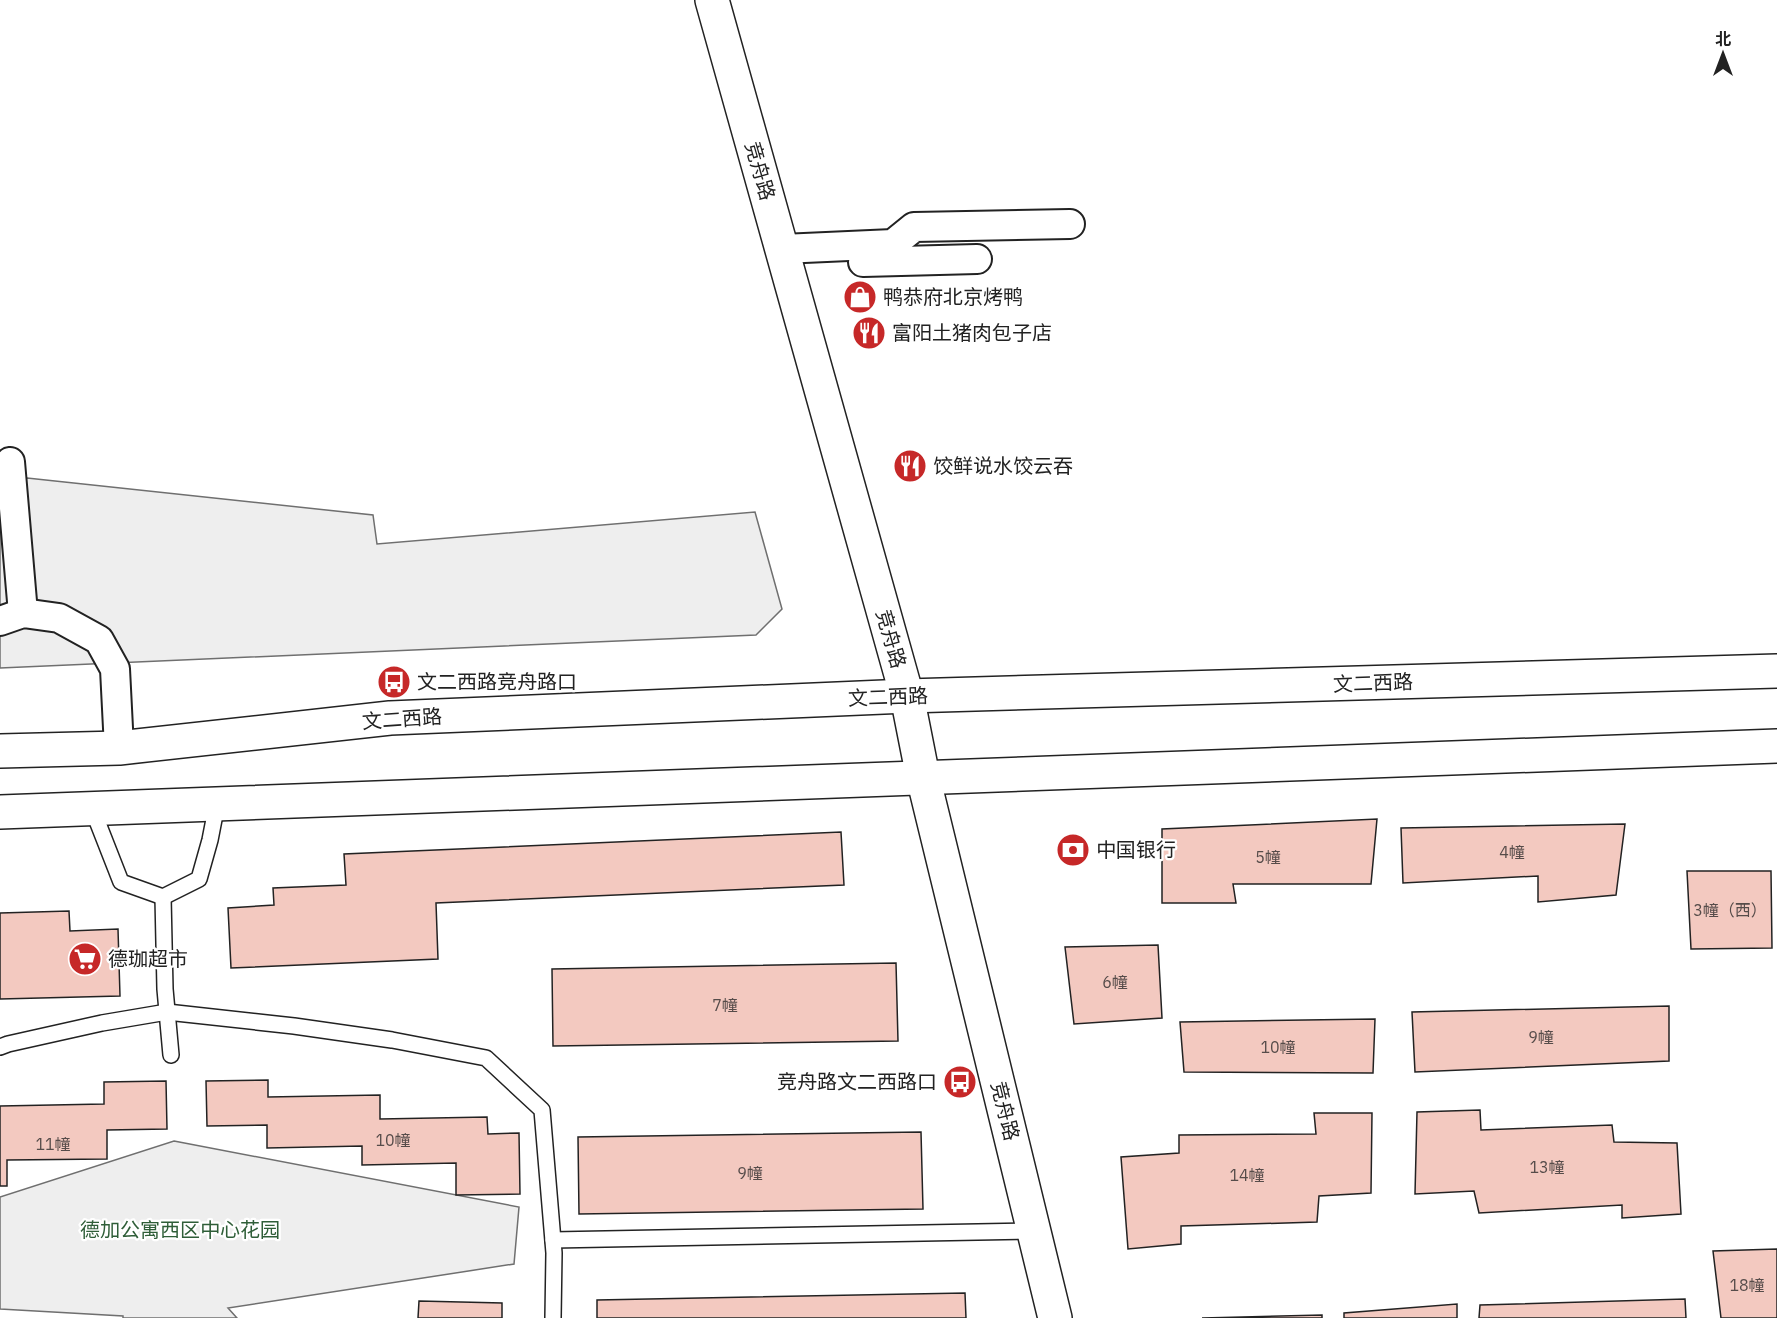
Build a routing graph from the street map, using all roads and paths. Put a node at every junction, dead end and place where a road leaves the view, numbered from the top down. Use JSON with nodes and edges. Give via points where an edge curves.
{"nodes":[{"id":1,"x":712,"y":0,"type":"edge"},
{"id":2,"x":1070,"y":224,"type":"dead end"},
{"id":3,"x":784,"y":257,"type":"junction"},
{"id":4,"x":977,"y":259,"type":"dead end"},
{"id":5,"x":10,"y":462,"type":"dead end"},
{"id":6,"x":12,"y":617,"type":"edge"},
{"id":7,"x":1777,"y":671,"type":"edge"},
{"id":8,"x":907,"y":696,"type":"junction"},
{"id":9,"x":1777,"y":746,"type":"edge"},
{"id":10,"x":118,"y":748,"type":"junction"},
{"id":11,"x":0,"y":751,"type":"edge"},
{"id":12,"x":923,"y":777,"type":"junction"},
{"id":13,"x":217,"y":804,"type":"junction"},
{"id":14,"x":92,"y":808,"type":"junction"},
{"id":15,"x":0,"y":812,"type":"edge"},
{"id":16,"x":163,"y":897,"type":"junction"},
{"id":17,"x":167,"y":1012,"type":"junction"},
{"id":18,"x":0,"y":1047,"type":"edge"},
{"id":19,"x":171,"y":1055,"type":"dead end"},
{"id":20,"x":1034,"y":1231,"type":"junction"},
{"id":21,"x":553,"y":1240,"type":"junction"},
{"id":22,"x":553,"y":1318,"type":"edge"},
{"id":23,"x":1056,"y":1318,"type":"edge"}],
"edges":[{"from":1,"to":3,"type":"main road","name":"竞舟路"},
{"from":2,"to":3,"type":"street","via":[[914,227],[893,244]]},
{"from":3,"to":4,"type":"street"},
{"from":3,"to":8,"type":"main road","name":"竞舟路"},
{"from":5,"to":6,"type":"street"},
{"from":6,"to":10,"type":"street","via":[[59,618],[99,640],[115,669]]},
{"from":7,"to":8,"type":"main road","name":"文二西路"},
{"from":8,"to":10,"type":"main road","name":"文二西路","via":[[390,718]]},
{"from":8,"to":12,"type":"main road","name":"竞舟路"},
{"from":9,"to":12,"type":"main road"},
{"from":10,"to":11,"type":"main road","name":"文二西路"},
{"from":12,"to":13,"type":"main road"},
{"from":12,"to":20,"type":"main road","name":"竞舟路"},
{"from":13,"to":14,"type":"main road"},
{"from":13,"to":16,"type":"lane","via":[[199,879]]},
{"from":14,"to":15,"type":"main road"},
{"from":14,"to":16,"type":"lane","via":[[121,882]]},
{"from":16,"to":17,"type":"lane"},
{"from":17,"to":18,"type":"lane"},
{"from":17,"to":19,"type":"lane"},
{"from":17,"to":21,"type":"lane","via":[[381,1038],[486,1058],[542,1110]]},
{"from":20,"to":21,"type":"lane"},
{"from":20,"to":23,"type":"main road","name":"竞舟路"},
{"from":21,"to":22,"type":"lane"}]}
